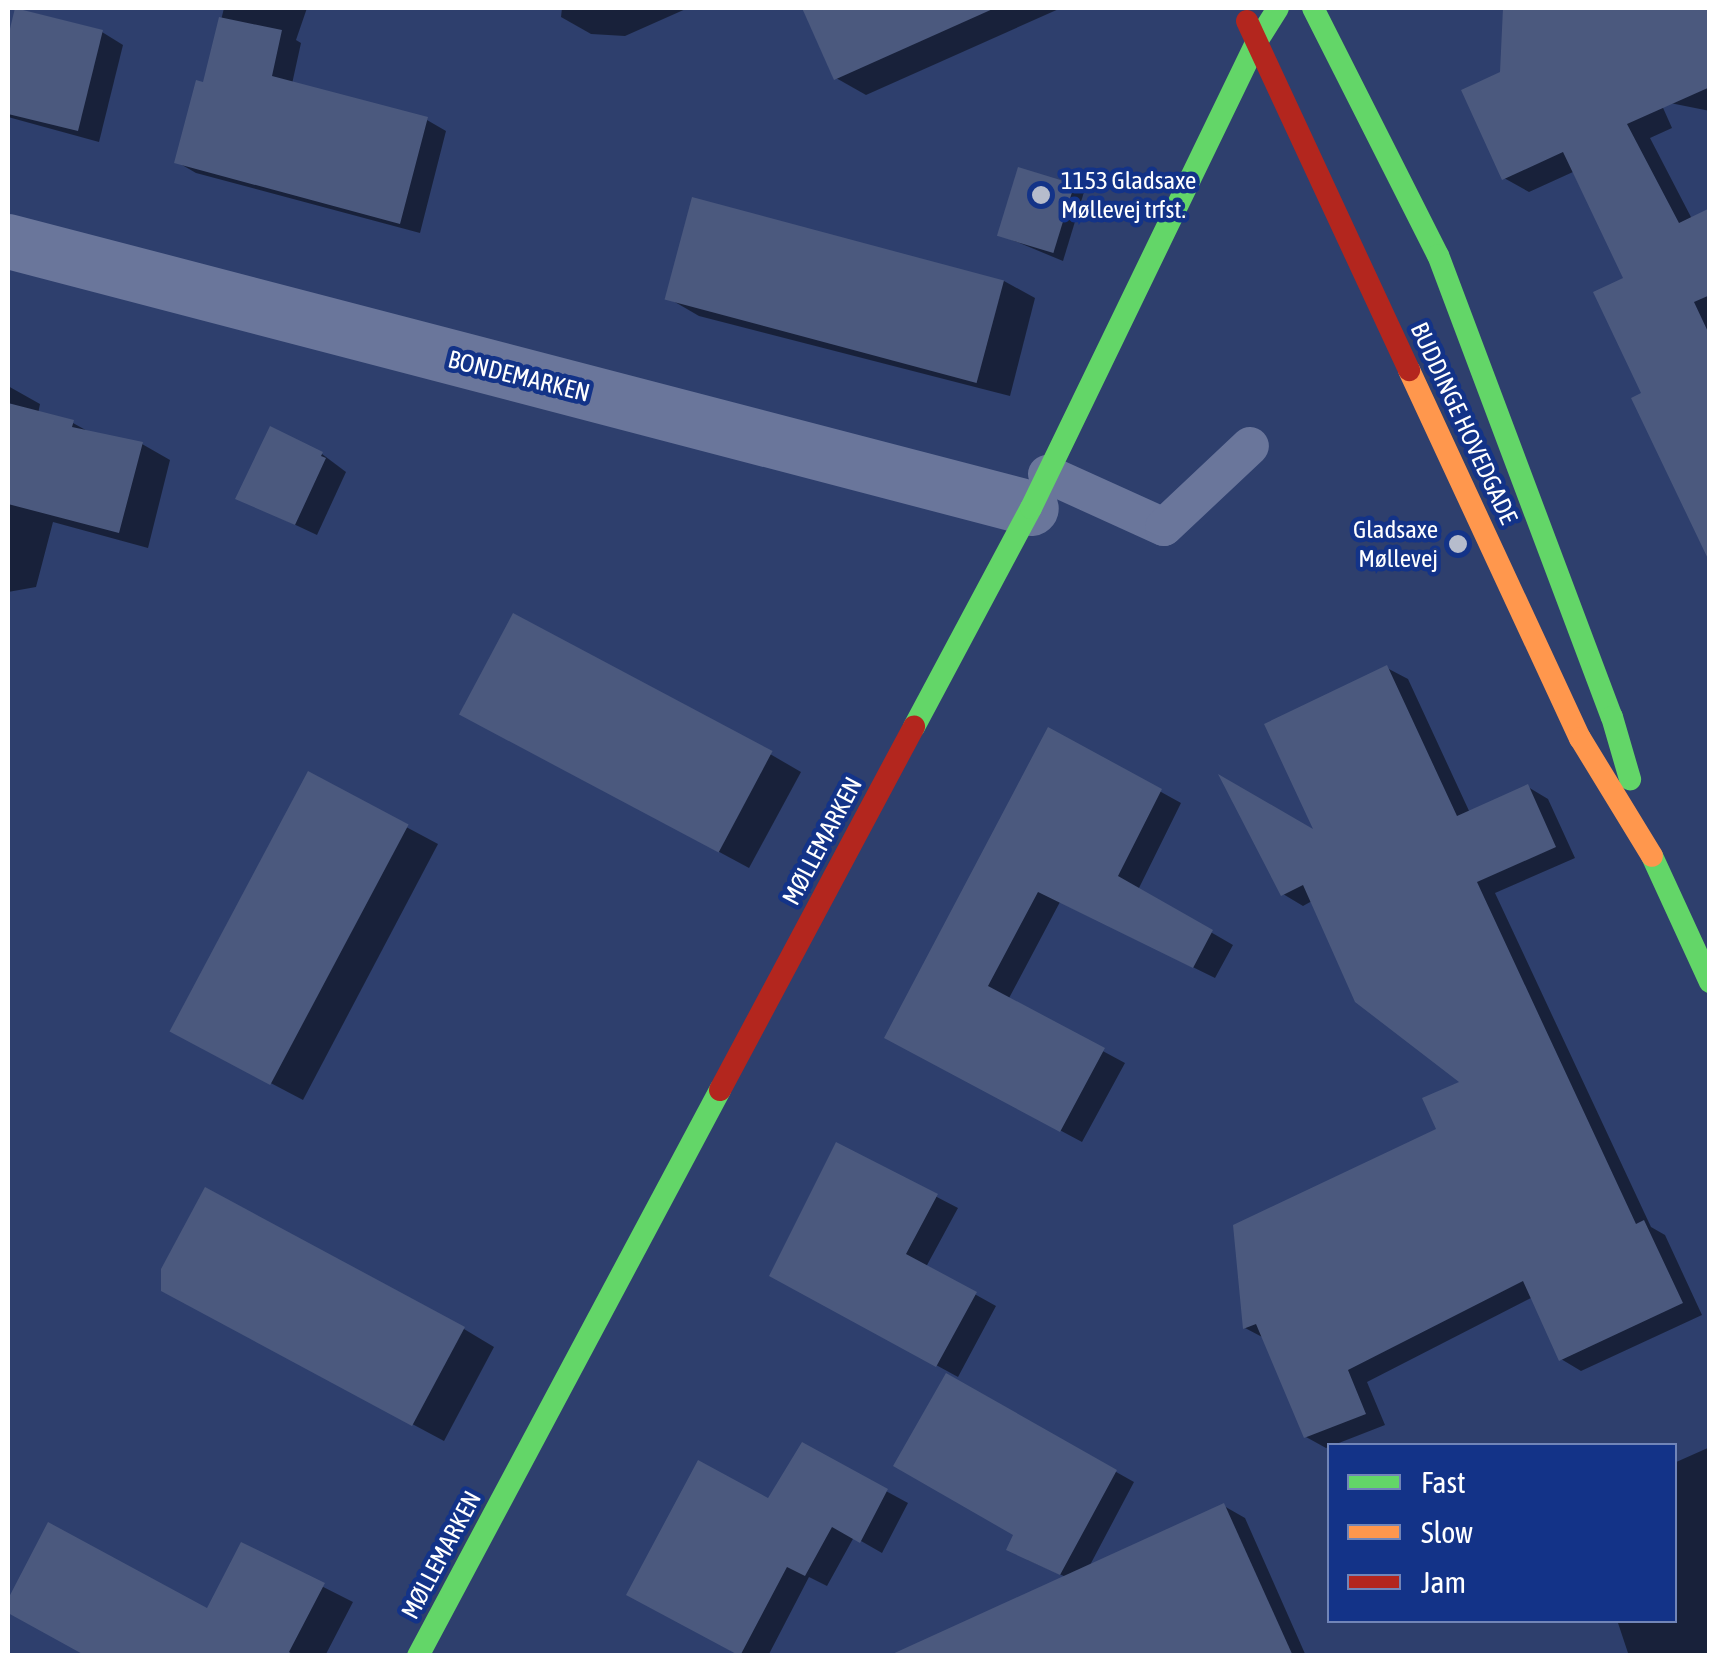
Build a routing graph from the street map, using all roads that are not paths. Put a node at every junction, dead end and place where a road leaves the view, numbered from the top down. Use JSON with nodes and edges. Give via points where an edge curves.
{"nodes":[{"id":1,"x":1240,"y":8,"type":"edge"},
{"id":2,"x":1278,"y":8,"type":"edge"},
{"id":3,"x":1313,"y":8,"type":"edge"},
{"id":4,"x":1256,"y":42,"type":"junction"},
{"id":5,"x":8,"y":241,"type":"edge"},
{"id":6,"x":1250,"y":446,"type":"dead end"},
{"id":7,"x":1039,"y":491,"type":"junction"},
{"id":8,"x":1652,"y":854,"type":"junction"},
{"id":9,"x":1710,"y":982,"type":"edge"},
{"id":10,"x":418,"y":1656,"type":"edge"}],
"edges":[{"from":1,"to":4,"type":"street","name":"BUDDINGE HOVEDGADE"},
{"from":2,"to":4,"type":"street"},
{"from":3,"to":8,"type":"street","name":"BUDDINGE HOVEDGADE","via":[[1438,256],[1612,717]]},
{"from":4,"to":7,"type":"street","name":"MØLLEMARKEN"},
{"from":4,"to":8,"type":"street","name":"BUDDINGE HOVEDGADE","via":[[1580,738]]},
{"from":5,"to":7,"type":"street","name":"BONDEMARKEN"},
{"from":6,"to":7,"type":"lane","via":[[1164,527]]},
{"from":7,"to":10,"type":"street","name":"MØLLEMARKEN"},
{"from":8,"to":9,"type":"street","name":"BUDDINGE HOVEDGADE"}]}
